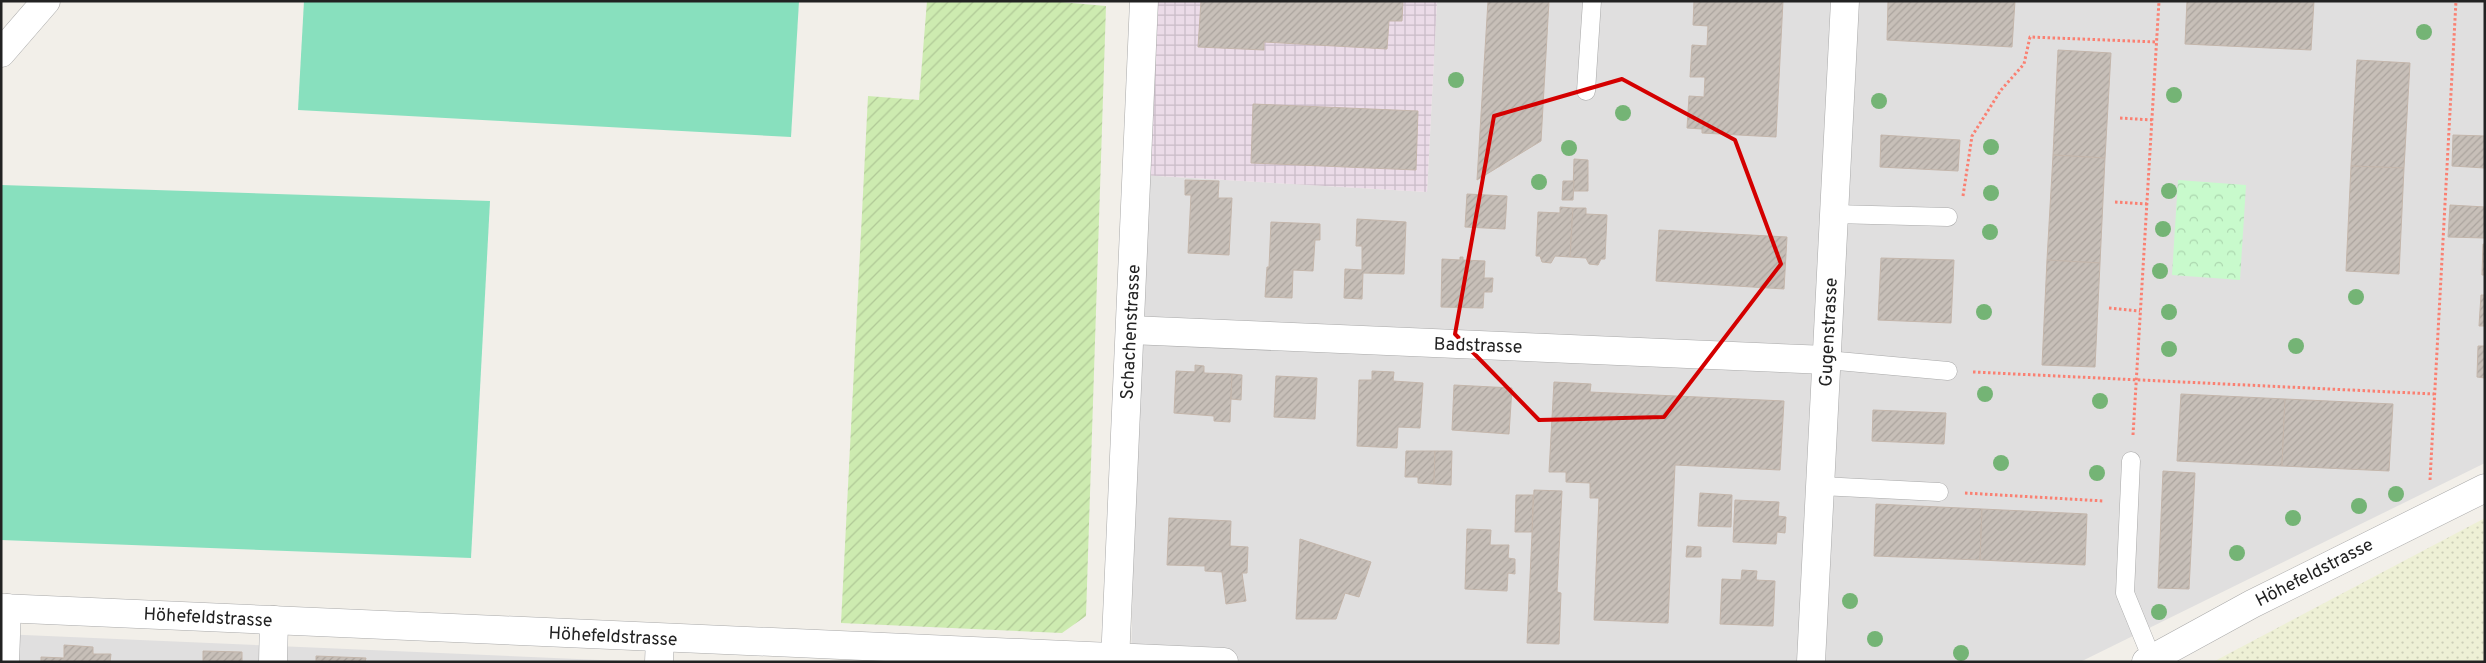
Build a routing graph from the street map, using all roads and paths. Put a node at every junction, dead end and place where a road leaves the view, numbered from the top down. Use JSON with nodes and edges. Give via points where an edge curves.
{"nodes":[{"id":1,"x":46,"y":1,"type":"edge"},
{"id":2,"x":1144,"y":1,"type":"edge"},
{"id":3,"x":1592,"y":1,"type":"edge"},
{"id":4,"x":1845,"y":1,"type":"edge"},
{"id":5,"x":2159,"y":1,"type":"edge"},
{"id":6,"x":2456,"y":1,"type":"edge"},
{"id":7,"x":2157,"y":42,"type":"junction"},
{"id":8,"x":1,"y":53,"type":"edge"},
{"id":9,"x":1586,"y":91,"type":"dead end"},
{"id":10,"x":2120,"y":118,"type":"dead end"},
{"id":11,"x":2152,"y":120,"type":"junction"},
{"id":12,"x":2115,"y":202,"type":"dead end"},
{"id":13,"x":2147,"y":204,"type":"junction"},
{"id":14,"x":1834,"y":214,"type":"junction"},
{"id":15,"x":1948,"y":217,"type":"joint"},
{"id":16,"x":2109,"y":308,"type":"dead end"},
{"id":17,"x":2140,"y":311,"type":"junction"},
{"id":18,"x":1130,"y":330,"type":"junction"},
{"id":19,"x":1827,"y":360,"type":"junction"},
{"id":20,"x":1948,"y":371,"type":"joint"},
{"id":21,"x":2136,"y":379,"type":"junction"},
{"id":22,"x":2434,"y":394,"type":"junction"},
{"id":23,"x":2131,"y":461,"type":"joint"},
{"id":24,"x":1821,"y":486,"type":"junction"},
{"id":25,"x":2485,"y":488,"type":"edge"},
{"id":26,"x":1939,"y":492,"type":"joint"},
{"id":27,"x":2129,"y":502,"type":"junction"},
{"id":28,"x":2428,"y":514,"type":"junction"},
{"id":29,"x":4,"y":608,"type":"edge"},
{"id":30,"x":274,"y":620,"type":"junction"},
{"id":31,"x":660,"y":650,"type":"edge"},
{"id":32,"x":1115,"y":660,"type":"edge"},
{"id":33,"x":2149,"y":660,"type":"edge"},
{"id":34,"x":5,"y":662,"type":"edge"},
{"id":35,"x":273,"y":662,"type":"edge"},
{"id":36,"x":1224,"y":662,"type":"edge"},
{"id":37,"x":1811,"y":662,"type":"edge"}],
"edges":[{"from":1,"to":8,"type":"street"},
{"from":2,"to":18,"type":"street","name":"Schachenstrasse"},
{"from":3,"to":9,"type":"lane"},
{"from":4,"to":14,"type":"street","name":"Gugenstrasse"},
{"from":5,"to":7,"type":"path"},
{"from":6,"to":22,"type":"path"},
{"from":7,"to":11,"type":"path"},
{"from":7,"to":15,"type":"path","via":[[2030,37],[2024,64],[2001,90],[1972,136],[1960,216]]},
{"from":10,"to":11,"type":"path"},
{"from":11,"to":13,"type":"path"},
{"from":12,"to":13,"type":"path"},
{"from":13,"to":17,"type":"path"},
{"from":14,"to":15,"type":"lane"},
{"from":14,"to":19,"type":"street","name":"Gugenstrasse"},
{"from":16,"to":17,"type":"path"},
{"from":17,"to":21,"type":"path"},
{"from":18,"to":19,"type":"street","name":"Badstrasse"},
{"from":18,"to":32,"type":"street","name":"Schachenstrasse"},
{"from":19,"to":20,"type":"lane"},
{"from":19,"to":24,"type":"street","name":"Gugenstrasse"},
{"from":20,"to":21,"type":"path"},
{"from":21,"to":22,"type":"path"},
{"from":21,"to":23,"type":"path"},
{"from":22,"to":28,"type":"path"},
{"from":23,"to":27,"type":"lane"},
{"from":24,"to":26,"type":"lane"},
{"from":24,"to":37,"type":"street","name":"Gugenstrasse"},
{"from":25,"to":28,"type":"street","name":"Höhefeldstrasse"},
{"from":26,"to":27,"type":"path"},
{"from":27,"to":33,"type":"lane","via":[[2125,594]]},
{"from":28,"to":33,"type":"street","name":"Höhefeldstrasse"},
{"from":29,"to":30,"type":"street","name":"Höhefeldstrasse"},
{"from":29,"to":34,"type":"street"},
{"from":30,"to":31,"type":"street","name":"Höhefeldstrasse"},
{"from":30,"to":35,"type":"street"},
{"from":31,"to":32,"type":"street","name":"Höhefeldstrasse"},
{"from":32,"to":36,"type":"street","name":"Höhefeldstrasse"}]}
